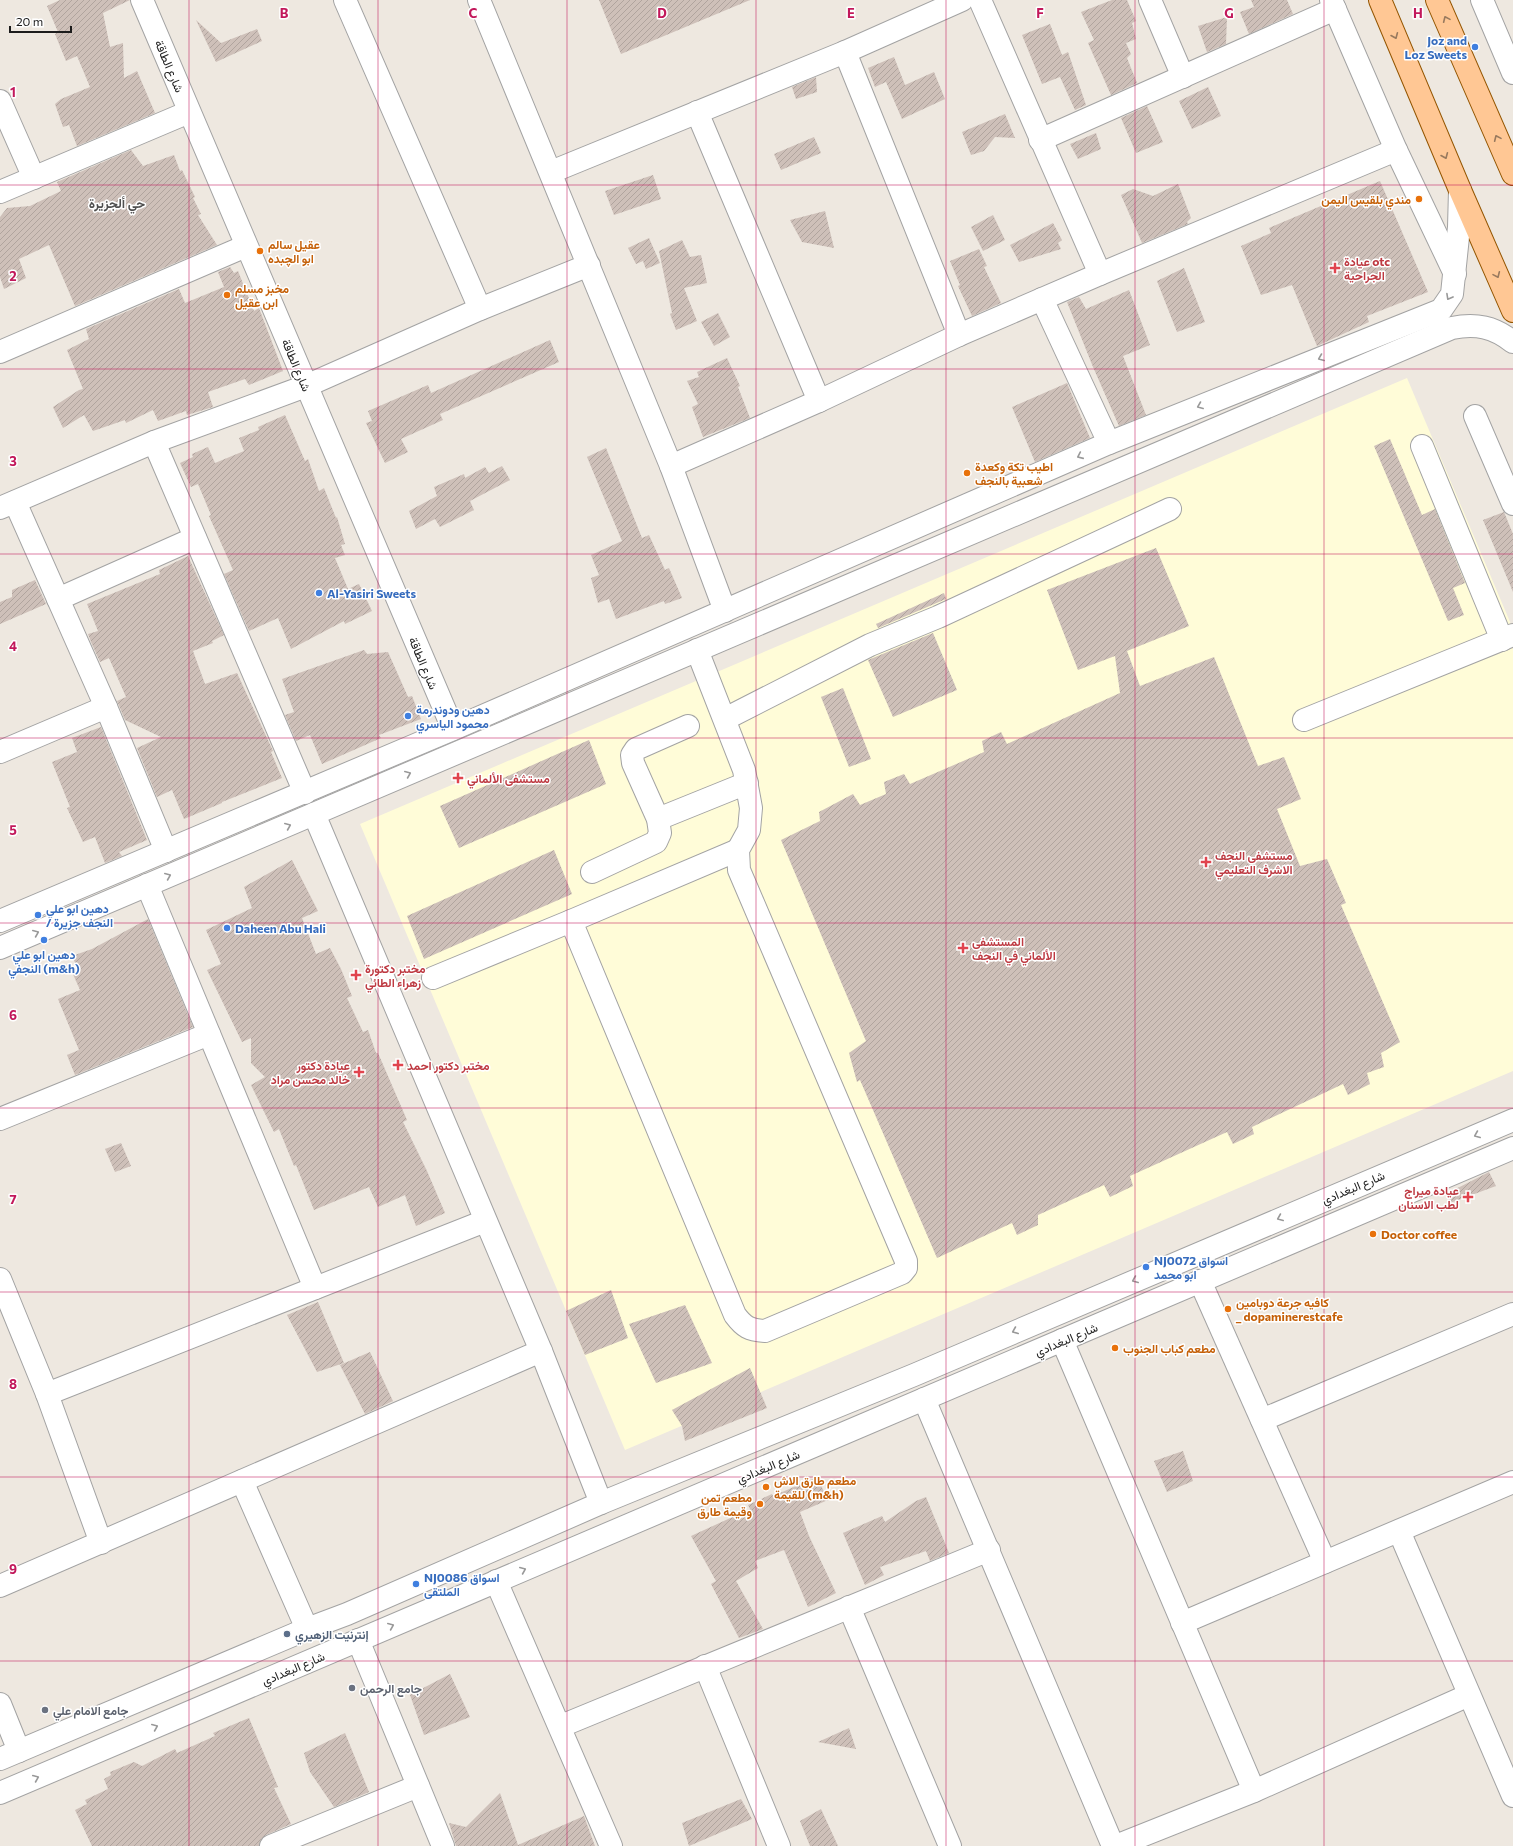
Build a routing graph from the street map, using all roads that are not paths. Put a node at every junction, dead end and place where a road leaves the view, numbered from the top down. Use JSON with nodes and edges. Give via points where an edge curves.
{"nodes":[{"id":1,"x":142,"y":0,"type":"edge"},
{"id":2,"x":346,"y":0,"type":"edge"},
{"id":3,"x":479,"y":0,"type":"edge"},
{"id":4,"x":962,"y":0,"type":"edge"},
{"id":5,"x":980,"y":0,"type":"edge"},
{"id":6,"x":1150,"y":0,"type":"edge"},
{"id":7,"x":1380,"y":0,"type":"edge"},
{"id":8,"x":1437,"y":0,"type":"edge"},
{"id":9,"x":1482,"y":0,"type":"edge"},
{"id":10,"x":1333,"y":5,"type":"edge"},
{"id":11,"x":845,"y":52,"type":"junction"},
{"id":12,"x":1513,"y":73,"type":"edge"},
{"id":13,"x":1184,"y":77,"type":"junction"},
{"id":14,"x":0,"y":101,"type":"edge"},
{"id":15,"x":189,"y":112,"type":"junction"},
{"id":16,"x":697,"y":112,"type":"junction"},
{"id":17,"x":1040,"y":140,"type":"junction"},
{"id":18,"x":1396,"y":150,"type":"junction"},
{"id":19,"x":551,"y":172,"type":"junction"},
{"id":20,"x":1513,"y":174,"type":"edge"},
{"id":21,"x":34,"y":178,"type":"junction"},
{"id":22,"x":1460,"y":190,"type":"junction"},
{"id":23,"x":0,"y":192,"type":"edge"},
{"id":24,"x":246,"y":246,"type":"junction"},
{"id":25,"x":589,"y":265,"type":"junction"},
{"id":26,"x":1100,"y":274,"type":"junction"},
{"id":27,"x":1455,"y":274,"type":"junction"},
{"id":28,"x":1042,"y":299,"type":"junction"},
{"id":29,"x":480,"y":310,"type":"junction"},
{"id":30,"x":1513,"y":311,"type":"edge"},
{"id":31,"x":959,"y":335,"type":"junction"},
{"id":32,"x":1513,"y":342,"type":"edge"},
{"id":33,"x":1341,"y":350,"type":"junction"},
{"id":34,"x":0,"y":352,"type":"edge"},
{"id":35,"x":1348,"y":372,"type":"junction"},
{"id":36,"x":306,"y":386,"type":"junction"},
{"id":37,"x":820,"y":401,"type":"junction"},
{"id":38,"x":1475,"y":416,"type":"dead end"},
{"id":39,"x":154,"y":442,"type":"junction"},
{"id":40,"x":1109,"y":443,"type":"junction"},
{"id":41,"x":1422,"y":446,"type":"dead end"},
{"id":42,"x":671,"y":466,"type":"junction"},
{"id":43,"x":1513,"y":504,"type":"edge"},
{"id":44,"x":8,"y":505,"type":"edge"},
{"id":45,"x":1170,"y":509,"type":"dead end"},
{"id":46,"x":195,"y":538,"type":"junction"},
{"id":47,"x":58,"y":599,"type":"junction"},
{"id":48,"x":725,"y":611,"type":"junction"},
{"id":49,"x":1507,"y":637,"type":"edge"},
{"id":50,"x":697,"y":650,"type":"junction"},
{"id":51,"x":106,"y":707,"type":"junction"},
{"id":52,"x":725,"y":719,"type":"junction"},
{"id":53,"x":1304,"y":720,"type":"dead end"},
{"id":54,"x":688,"y":726,"type":"dead end"},
{"id":55,"x":452,"y":729,"type":"junction"},
{"id":56,"x":0,"y":752,"type":"edge"},
{"id":57,"x":747,"y":783,"type":"junction"},
{"id":58,"x":305,"y":793,"type":"junction"},
{"id":59,"x":314,"y":814,"type":"junction"},
{"id":60,"x":658,"y":819,"type":"junction"},
{"id":61,"x":738,"y":850,"type":"junction"},
{"id":62,"x":166,"y":851,"type":"junction"},
{"id":63,"x":592,"y":872,"type":"dead end"},
{"id":64,"x":147,"y":885,"type":"junction"},
{"id":65,"x":0,"y":921,"type":"edge"},
{"id":66,"x":571,"y":922,"type":"junction"},
{"id":67,"x":0,"y":948,"type":"edge"},
{"id":68,"x":432,"y":978,"type":"dead end"},
{"id":69,"x":209,"y":1034,"type":"junction"},
{"id":70,"x":0,"y":1119,"type":"edge"},
{"id":71,"x":1513,"y":1120,"type":"edge"},
{"id":72,"x":1513,"y":1148,"type":"edge"},
{"id":73,"x":1351,"y":1188,"type":"junction"},
{"id":74,"x":1305,"y":1207,"type":"junction"},
{"id":75,"x":1361,"y":1212,"type":"junction"},
{"id":76,"x":485,"y":1220,"type":"junction"},
{"id":77,"x":1316,"y":1232,"type":"junction"},
{"id":78,"x":0,"y":1279,"type":"edge"},
{"id":79,"x":1200,"y":1281,"type":"junction"},
{"id":80,"x":315,"y":1288,"type":"junction"},
{"id":81,"x":1513,"y":1314,"type":"edge"},
{"id":82,"x":1062,"y":1340,"type":"junction"},
{"id":83,"x":541,"y":1351,"type":"junction"},
{"id":84,"x":47,"y":1394,"type":"junction"},
{"id":85,"x":924,"y":1399,"type":"junction"},
{"id":86,"x":1262,"y":1420,"type":"junction"},
{"id":87,"x":242,"y":1481,"type":"junction"},
{"id":88,"x":1513,"y":1482,"type":"edge"},
{"id":89,"x":601,"y":1503,"type":"junction"},
{"id":90,"x":1399,"y":1531,"type":"junction"},
{"id":91,"x":101,"y":1543,"type":"junction"},
{"id":92,"x":989,"y":1550,"type":"junction"},
{"id":93,"x":1325,"y":1562,"type":"junction"},
{"id":94,"x":442,"y":1572,"type":"junction"},
{"id":95,"x":496,"y":1581,"type":"junction"},
{"id":96,"x":0,"y":1586,"type":"edge"},
{"id":97,"x":409,"y":1586,"type":"junction"},
{"id":98,"x":452,"y":1600,"type":"junction"},
{"id":99,"x":849,"y":1607,"type":"junction"},
{"id":100,"x":418,"y":1615,"type":"junction"},
{"id":101,"x":1182,"y":1623,"type":"junction"},
{"id":102,"x":307,"y":1629,"type":"junction"},
{"id":103,"x":358,"y":1640,"type":"junction"},
{"id":104,"x":705,"y":1666,"type":"junction"},
{"id":105,"x":1469,"y":1694,"type":"junction"},
{"id":106,"x":0,"y":1704,"type":"edge"},
{"id":107,"x":560,"y":1726,"type":"junction"},
{"id":108,"x":9,"y":1755,"type":"edge"},
{"id":109,"x":418,"y":1786,"type":"junction"},
{"id":110,"x":1254,"y":1791,"type":"junction"},
{"id":111,"x":0,"y":1793,"type":"edge"},
{"id":112,"x":1513,"y":1796,"type":"edge"},
{"id":113,"x":280,"y":1844,"type":"edge"},
{"id":114,"x":443,"y":1846,"type":"edge"},
{"id":115,"x":611,"y":1846,"type":"edge"},
{"id":116,"x":779,"y":1846,"type":"edge"},
{"id":117,"x":950,"y":1846,"type":"edge"},
{"id":118,"x":1113,"y":1846,"type":"edge"},
{"id":119,"x":1116,"y":1846,"type":"edge"}],
"edges":[{"from":1,"to":15,"type":"street","name":"شارع الطاقة"},
{"from":2,"to":29,"type":"street"},
{"from":3,"to":19,"type":"street"},
{"from":4,"to":11,"type":"street"},
{"from":5,"to":17,"type":"street"},
{"from":6,"to":13,"type":"street"},
{"from":7,"to":22,"type":"main road","one_way":true},
{"from":20,"to":8,"type":"main road","one_way":true},
{"from":9,"to":12,"type":"street"},
{"from":10,"to":13,"type":"street"},
{"from":10,"to":18,"type":"street"},
{"from":11,"to":16,"type":"street"},
{"from":11,"to":31,"type":"street"},
{"from":13,"to":17,"type":"street"},
{"from":14,"to":21,"type":"street"},
{"from":15,"to":21,"type":"street"},
{"from":15,"to":24,"type":"street","name":"شارع الطاقة"},
{"from":16,"to":19,"type":"street"},
{"from":16,"to":37,"type":"street"},
{"from":17,"to":26,"type":"street"},
{"from":18,"to":26,"type":"street"},
{"from":18,"to":27,"type":"street"},
{"from":19,"to":25,"type":"street"},
{"from":21,"to":23,"type":"street"},
{"from":22,"to":27,"type":"street"},
{"from":22,"to":30,"type":"main road","one_way":true},
{"from":24,"to":34,"type":"street"},
{"from":24,"to":36,"type":"street","name":"شارع الطاقة"},
{"from":25,"to":29,"type":"street"},
{"from":25,"to":42,"type":"street"},
{"from":26,"to":28,"type":"street"},
{"from":27,"to":33,"type":"street","one_way":true,"via":[[1452,294],[1441,310]]},
{"from":28,"to":31,"type":"street"},
{"from":28,"to":40,"type":"street"},
{"from":29,"to":36,"type":"street"},
{"from":31,"to":37,"type":"street"},
{"from":32,"to":35,"type":"street","via":[[1494,329],[1466,325],[1452,328]]},
{"from":33,"to":35,"type":"street","via":[[1348,359]]},
{"from":33,"to":40,"type":"street","one_way":true},
{"from":35,"to":50,"type":"street"},
{"from":36,"to":39,"type":"street"},
{"from":36,"to":55,"type":"street","name":"شارع الطاقة"},
{"from":37,"to":42,"type":"street"},
{"from":38,"to":43,"type":"street"},
{"from":39,"to":44,"type":"street"},
{"from":39,"to":46,"type":"street"},
{"from":40,"to":48,"type":"street","one_way":true},
{"from":41,"to":49,"type":"street"},
{"from":42,"to":48,"type":"street"},
{"from":44,"to":47,"type":"street"},
{"from":45,"to":52,"type":"street","via":[[938,618],[870,646]]},
{"from":46,"to":47,"type":"street"},
{"from":46,"to":58,"type":"street"},
{"from":47,"to":51,"type":"street"},
{"from":48,"to":55,"type":"street"},
{"from":49,"to":53,"type":"street"},
{"from":50,"to":52,"type":"street"},
{"from":59,"to":50,"type":"street","one_way":true},
{"from":51,"to":56,"type":"street"},
{"from":51,"to":62,"type":"street"},
{"from":52,"to":57,"type":"street"},
{"from":54,"to":60,"type":"street","via":[[636,749],[632,755],[633,763]]},
{"from":55,"to":58,"type":"street"},
{"from":57,"to":60,"type":"street"},
{"from":57,"to":61,"type":"street","via":[[751,808],[749,830]]},
{"from":58,"to":62,"type":"street"},
{"from":64,"to":59,"type":"street","one_way":true},
{"from":59,"to":76,"type":"street"},
{"from":60,"to":63,"type":"street","via":[[660,833],[656,842]]},
{"from":61,"to":66,"type":"street"},
{"from":61,"to":66,"type":"street","via":[[739,870],[906,1261],[906,1268],[902,1274],[765,1331],[753,1330],[742,1325],[735,1315]]},
{"from":62,"to":65,"type":"street"},
{"from":67,"to":64,"type":"street","one_way":true},
{"from":64,"to":69,"type":"street"},
{"from":66,"to":68,"type":"street"},
{"from":69,"to":70,"type":"street"},
{"from":69,"to":80,"type":"street"},
{"from":71,"to":73,"type":"street","name":"شارع البغدادي","one_way":true},
{"from":72,"to":75,"type":"street","name":"شارع البغدادي"},
{"from":73,"to":74,"type":"street","name":"شارع البغدادي"},
{"from":73,"to":75,"type":"street","via":[[1347,1196],[1348,1202],[1352,1209]]},
{"from":74,"to":77,"type":"street","via":[[1314,1210],[1318,1216]]},
{"from":74,"to":89,"type":"street","name":"شارع البغدادي","one_way":true,"via":[[914,1375]]},
{"from":75,"to":77,"type":"street","name":"شارع البغدادي"},
{"from":76,"to":80,"type":"street"},
{"from":76,"to":83,"type":"street"},
{"from":77,"to":79,"type":"street","name":"شارع البغدادي"},
{"from":78,"to":84,"type":"street"},
{"from":79,"to":82,"type":"street","name":"شارع البغدادي"},
{"from":79,"to":86,"type":"street"},
{"from":80,"to":84,"type":"street"},
{"from":81,"to":86,"type":"street"},
{"from":82,"to":85,"type":"street","name":"شارع البغدادي"},
{"from":82,"to":101,"type":"street"},
{"from":83,"to":87,"type":"street"},
{"from":83,"to":89,"type":"street"},
{"from":84,"to":91,"type":"street"},
{"from":85,"to":92,"type":"street"},
{"from":95,"to":85,"type":"street","name":"شارع البغدادي","one_way":true},
{"from":86,"to":93,"type":"street"},
{"from":87,"to":91,"type":"street"},
{"from":87,"to":102,"type":"street"},
{"from":88,"to":90,"type":"street"},
{"from":89,"to":94,"type":"street","name":"شارع البغدادي"},
{"from":90,"to":93,"type":"street"},
{"from":90,"to":105,"type":"street"},
{"from":91,"to":96,"type":"street"},
{"from":92,"to":99,"type":"street"},
{"from":92,"to":118,"type":"street"},
{"from":93,"to":101,"type":"street"},
{"from":94,"to":97,"type":"street","name":"شارع البغدادي"},
{"from":94,"to":98,"type":"street","via":[[438,1583],[439,1592],[444,1598]]},
{"from":95,"to":98,"type":"street","name":"شارع البغدادي"},
{"from":95,"to":107,"type":"street"},
{"from":97,"to":100,"type":"street","via":[[418,1592],[421,1598]]},
{"from":97,"to":102,"type":"street","name":"شارع البغدادي"},
{"from":98,"to":100,"type":"street","name":"شارع البغدادي"},
{"from":99,"to":104,"type":"street"},
{"from":99,"to":117,"type":"street"},
{"from":103,"to":100,"type":"street","name":"شارع البغدادي","one_way":true},
{"from":101,"to":110,"type":"street"},
{"from":102,"to":108,"type":"street","name":"شارع البغدادي"},
{"from":103,"to":109,"type":"street"},
{"from":111,"to":103,"type":"street","name":"شارع البغدادي","one_way":true},
{"from":104,"to":107,"type":"street"},
{"from":104,"to":116,"type":"street"},
{"from":105,"to":110,"type":"street"},
{"from":105,"to":112,"type":"street"},
{"from":106,"to":108,"type":"street"},
{"from":107,"to":115,"type":"street"},
{"from":109,"to":113,"type":"street"},
{"from":109,"to":114,"type":"street"},
{"from":110,"to":119,"type":"street"}]}
